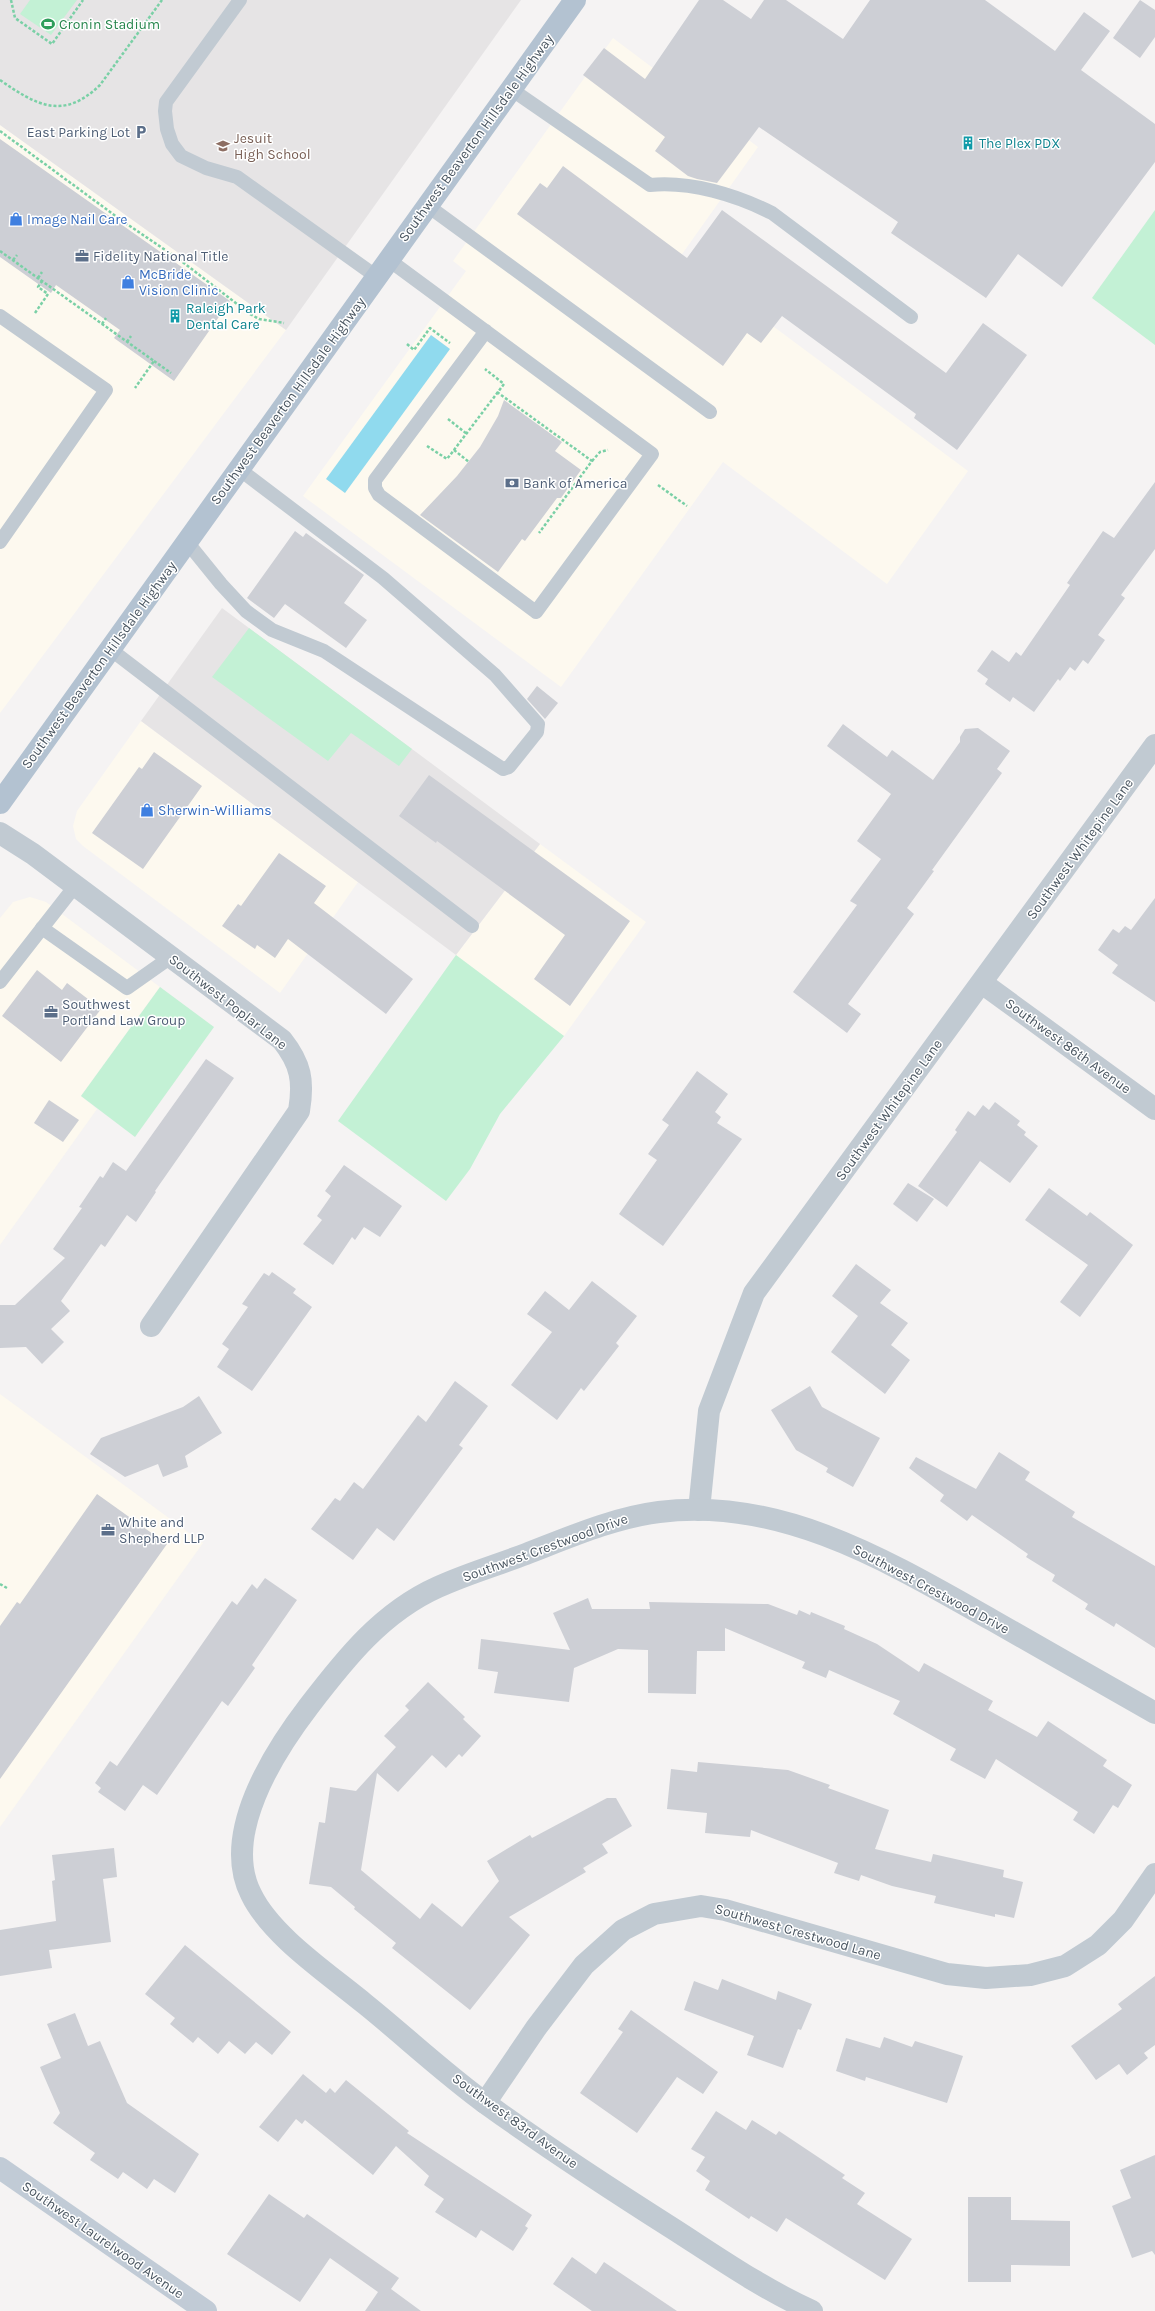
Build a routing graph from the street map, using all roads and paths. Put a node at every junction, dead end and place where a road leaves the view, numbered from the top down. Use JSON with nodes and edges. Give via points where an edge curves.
{"nodes":[{"id":1,"x":10,"y":0,"type":"edge"},
{"id":2,"x":83,"y":0,"type":"edge"},
{"id":3,"x":162,"y":0,"type":"edge"},
{"id":4,"x":240,"y":0,"type":"edge"},
{"id":5,"x":575,"y":0,"type":"edge"},
{"id":6,"x":0,"y":80,"type":"edge"},
{"id":7,"x":511,"y":89,"type":"junction"},
{"id":8,"x":0,"y":131,"type":"edge"},
{"id":9,"x":428,"y":206,"type":"junction"},
{"id":10,"x":0,"y":251,"type":"edge"},
{"id":11,"x":17,"y":254,"type":"dead end"},
{"id":12,"x":12,"y":260,"type":"junction"},
{"id":13,"x":383,"y":269,"type":"junction"},
{"id":14,"x":42,"y":272,"type":"dead end"},
{"id":15,"x":38,"y":278,"type":"junction"},
{"id":16,"x":42,"y":281,"type":"junction"},
{"id":17,"x":0,"y":316,"type":"edge"},
{"id":18,"x":912,"y":317,"type":"dead end"},
{"id":19,"x":106,"y":318,"type":"dead end"},
{"id":20,"x":102,"y":324,"type":"junction"},
{"id":21,"x":284,"y":324,"type":"dead end"},
{"id":22,"x":22,"y":331,"type":"junction"},
{"id":23,"x":486,"y":331,"type":"junction"},
{"id":24,"x":131,"y":336,"type":"dead end"},
{"id":25,"x":127,"y":342,"type":"junction"},
{"id":26,"x":407,"y":344,"type":"dead end"},
{"id":27,"x":451,"y":344,"type":"dead end"},
{"id":28,"x":154,"y":361,"type":"junction"},
{"id":29,"x":483,"y":367,"type":"dead end"},
{"id":30,"x":171,"y":373,"type":"dead end"},
{"id":31,"x":135,"y":388,"type":"dead end"},
{"id":32,"x":497,"y":392,"type":"junction"},
{"id":33,"x":710,"y":412,"type":"dead end"},
{"id":34,"x":444,"y":417,"type":"dead end"},
{"id":35,"x":467,"y":434,"type":"junction"},
{"id":36,"x":611,"y":449,"type":"dead end"},
{"id":37,"x":423,"y":450,"type":"dead end"},
{"id":38,"x":454,"y":450,"type":"junction"},
{"id":39,"x":592,"y":461,"type":"junction"},
{"id":40,"x":469,"y":462,"type":"dead end"},
{"id":41,"x":239,"y":469,"type":"junction"},
{"id":42,"x":658,"y":485,"type":"dead end"},
{"id":43,"x":686,"y":506,"type":"dead end"},
{"id":44,"x":539,"y":533,"type":"dead end"},
{"id":45,"x":0,"y":542,"type":"edge"},
{"id":46,"x":187,"y":542,"type":"junction"},
{"id":47,"x":110,"y":649,"type":"junction"},
{"id":48,"x":1155,"y":745,"type":"edge"},
{"id":49,"x":0,"y":802,"type":"edge"},
{"id":50,"x":0,"y":834,"type":"edge"},
{"id":51,"x":75,"y":886,"type":"junction"},
{"id":52,"x":472,"y":926,"type":"dead end"},
{"id":53,"x":42,"y":928,"type":"junction"},
{"id":54,"x":170,"y":957,"type":"junction"},
{"id":55,"x":0,"y":982,"type":"edge"},
{"id":56,"x":982,"y":983,"type":"junction"},
{"id":57,"x":1155,"y":1109,"type":"edge"},
{"id":58,"x":151,"y":1326,"type":"dead end"},
{"id":59,"x":699,"y":1510,"type":"junction"},
{"id":60,"x":0,"y":1584,"type":"edge"},
{"id":61,"x":7,"y":1588,"type":"dead end"},
{"id":62,"x":1155,"y":1713,"type":"edge"},
{"id":63,"x":242,"y":1869,"type":"joint"},
{"id":64,"x":1155,"y":1874,"type":"edge"},
{"id":65,"x":485,"y":2103,"type":"junction"},
{"id":66,"x":0,"y":2168,"type":"edge"},
{"id":67,"x":773,"y":2304,"type":"edge"},
{"id":68,"x":206,"y":2311,"type":"edge"},
{"id":69,"x":812,"y":2311,"type":"edge"}],
"edges":[{"from":1,"to":2,"type":"path","via":[[15,18],[52,44]]},
{"from":3,"to":6,"type":"path","via":[[100,85],[89,96],[75,103],[44,106],[26,98]]},
{"from":4,"to":13,"type":"lane","via":[[166,102],[165,111],[172,144],[181,156],[193,163],[237,177]]},
{"from":5,"to":7,"type":"main road","name":"Southwest Beaverton Hillsdale Highway"},
{"from":7,"to":9,"type":"main road","name":"Southwest Beaverton Hillsdale Highway"},
{"from":7,"to":18,"type":"lane","via":[[650,185],[669,183],[692,186],[750,202],[772,213]]},
{"from":8,"to":21,"type":"path","via":[[180,260],[250,314],[259,319]]},
{"from":9,"to":13,"type":"main road","name":"Southwest Beaverton Hillsdale Highway"},
{"from":9,"to":33,"type":"lane"},
{"from":10,"to":12,"type":"path"},
{"from":11,"to":12,"type":"path"},
{"from":12,"to":15,"type":"path"},
{"from":13,"to":23,"type":"lane"},
{"from":13,"to":41,"type":"main road","name":"Southwest Beaverton Hillsdale Highway"},
{"from":14,"to":15,"type":"path"},
{"from":15,"to":16,"type":"path"},
{"from":16,"to":20,"type":"path"},
{"from":16,"to":22,"type":"path","via":[[38,287],[48,294]]},
{"from":17,"to":22,"type":"lane"},
{"from":19,"to":20,"type":"path"},
{"from":20,"to":25,"type":"path"},
{"from":22,"to":45,"type":"lane","via":[[106,390]]},
{"from":23,"to":23,"type":"lane","via":[[652,454],[536,612],[379,495],[375,488],[375,480]]},
{"from":24,"to":25,"type":"path"},
{"from":25,"to":28,"type":"path"},
{"from":26,"to":27,"type":"path","via":[[414,350],[430,328]]},
{"from":28,"to":30,"type":"path"},
{"from":28,"to":31,"type":"path"},
{"from":29,"to":32,"type":"path","via":[[504,384]]},
{"from":32,"to":35,"type":"path"},
{"from":32,"to":39,"type":"path"},
{"from":34,"to":35,"type":"path"},
{"from":35,"to":38,"type":"path"},
{"from":36,"to":39,"type":"path","via":[[600,452]]},
{"from":37,"to":38,"type":"path","via":[[427,445],[447,460]]},
{"from":38,"to":40,"type":"path"},
{"from":39,"to":44,"type":"path"},
{"from":41,"to":46,"type":"main road","name":"Southwest Beaverton Hillsdale Highway"},
{"from":41,"to":46,"type":"lane","via":[[383,578],[495,675],[538,724],[537,732],[509,767],[503,769],[324,651],[272,630],[246,611]]},
{"from":42,"to":43,"type":"path"},
{"from":46,"to":47,"type":"main road","name":"Southwest Beaverton Hillsdale Highway"},
{"from":47,"to":49,"type":"main road","name":"Southwest Beaverton Hillsdale Highway"},
{"from":47,"to":52,"type":"lane"},
{"from":48,"to":56,"type":"street","name":"Southwest Whitepine Lane"},
{"from":50,"to":51,"type":"street","name":"Southwest Poplar Lane","via":[[33,854]]},
{"from":51,"to":53,"type":"lane"},
{"from":51,"to":54,"type":"street","name":"Southwest Poplar Lane"},
{"from":53,"to":54,"type":"lane","via":[[127,988]]},
{"from":53,"to":55,"type":"lane"},
{"from":54,"to":58,"type":"street","name":"Southwest Poplar Lane","via":[[282,1040],[292,1052],[303,1089],[299,1111]]},
{"from":56,"to":57,"type":"street","name":"Southwest 86th Avenue"},
{"from":56,"to":59,"type":"street","name":"Southwest Whitepine Lane","via":[[754,1293],[709,1411]]},
{"from":59,"to":62,"type":"street","name":"Southwest Crestwood Drive","via":[[752,1514],[792,1524],[847,1544],[920,1580]]},
{"from":59,"to":63,"type":"street","name":"Southwest Crestwood Drive","via":[[662,1511],[616,1520],[438,1587],[409,1602],[381,1623],[355,1648],[328,1681],[274,1758],[253,1803],[242,1839]]},
{"from":60,"to":61,"type":"path"},
{"from":63,"to":65,"type":"street","name":"Southwest 83rd Avenue","via":[[251,1896],[289,1942]]},
{"from":64,"to":65,"type":"street","name":"Southwest Crestwood Lane","via":[[1122,1920],[1098,1945],[1065,1966],[1030,1975],[986,1978],[947,1974],[701,1906],[654,1914],[623,1930],[584,1965],[536,2028]]},
{"from":65,"to":67,"type":"street","name":"Southwest 83rd Avenue"},
{"from":66,"to":68,"type":"street","name":"Southwest Laurelwood Avenue"},
{"from":67,"to":69,"type":"street","name":"Southwest 83rd Avenue"}]}
